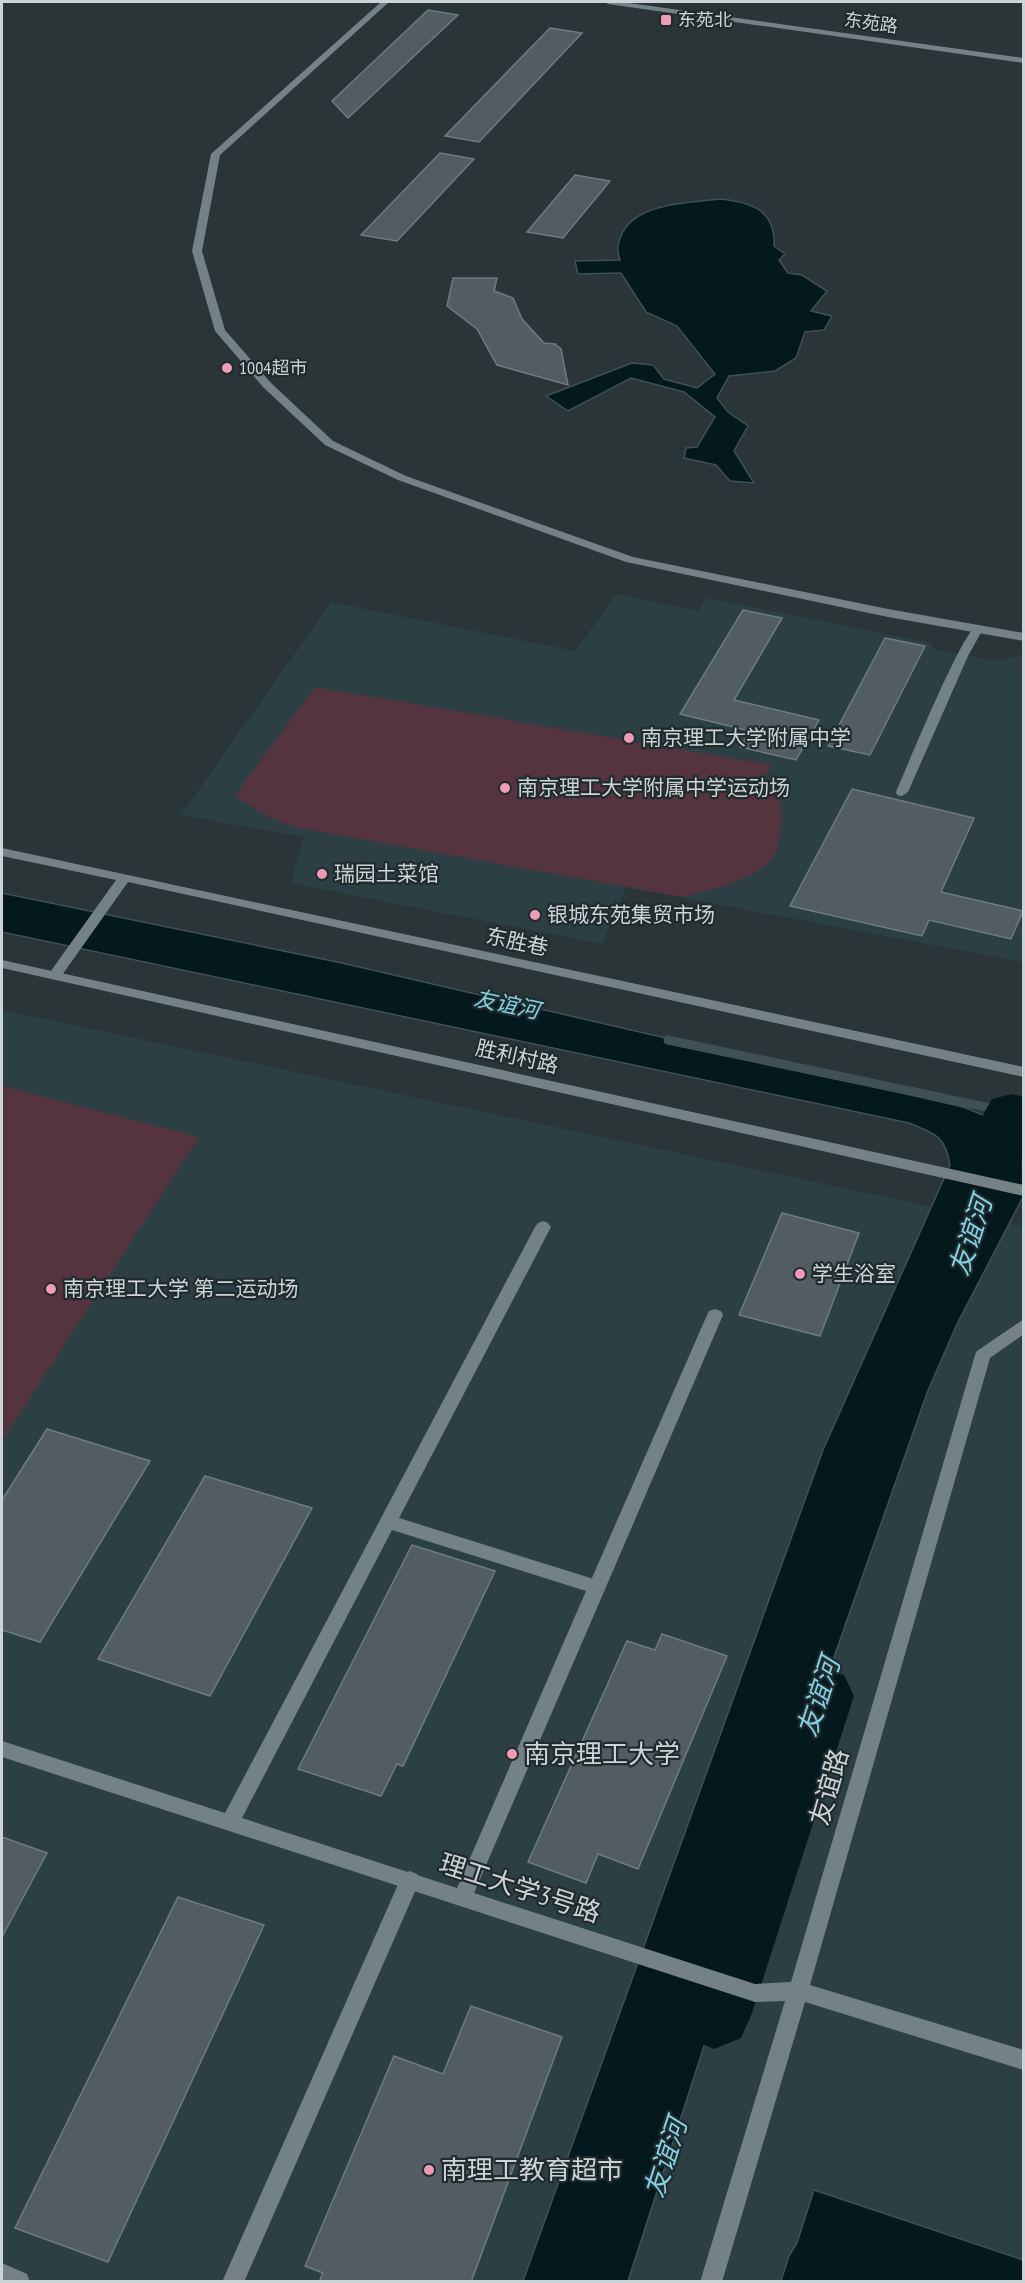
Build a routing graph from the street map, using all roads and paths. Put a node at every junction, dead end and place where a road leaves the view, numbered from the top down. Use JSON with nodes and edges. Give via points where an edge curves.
{"nodes":[{"id":1,"x":385,"y":2,"type":"edge"},
{"id":2,"x":608,"y":2,"type":"edge"},
{"id":3,"x":1023,"y":61,"type":"edge"},
{"id":4,"x":977,"y":629,"type":"junction"},
{"id":5,"x":1023,"y":637,"type":"edge"},
{"id":6,"x":902,"y":792,"type":"dead end"},
{"id":7,"x":2,"y":852,"type":"edge"},
{"id":8,"x":125,"y":877,"type":"junction"},
{"id":9,"x":2,"y":964,"type":"edge"},
{"id":10,"x":55,"y":975,"type":"junction"},
{"id":11,"x":1023,"y":1072,"type":"edge"},
{"id":12,"x":1023,"y":1191,"type":"edge"},
{"id":13,"x":543,"y":1227,"type":"dead end"},
{"id":14,"x":715,"y":1315,"type":"dead end"},
{"id":15,"x":1023,"y":1325,"type":"edge"},
{"id":16,"x":388,"y":1522,"type":"junction"},
{"id":17,"x":597,"y":1587,"type":"junction"},
{"id":18,"x":2,"y":1749,"type":"edge"},
{"id":19,"x":230,"y":1822,"type":"junction"},
{"id":20,"x":410,"y":1880,"type":"junction"},
{"id":21,"x":462,"y":1898,"type":"junction"},
{"id":22,"x":798,"y":1991,"type":"junction"},
{"id":23,"x":1023,"y":2060,"type":"edge"},
{"id":24,"x":2,"y":2274,"type":"edge"},
{"id":25,"x":19,"y":2282,"type":"edge"},
{"id":26,"x":233,"y":2282,"type":"edge"},
{"id":27,"x":711,"y":2282,"type":"edge"}],
"edges":[{"from":1,"to":4,"type":"street","via":[[216,154],[197,251],[220,331],[267,385],[329,443],[402,478],[630,560]]},
{"from":2,"to":3,"type":"street","name":"东苑路"},
{"from":4,"to":5,"type":"street"},
{"from":4,"to":6,"type":"street"},
{"from":7,"to":8,"type":"street","name":"东胜巷"},
{"from":8,"to":10,"type":"street"},
{"from":8,"to":11,"type":"street","name":"东胜巷"},
{"from":9,"to":10,"type":"street","name":"胜利村路"},
{"from":10,"to":12,"type":"street","name":"胜利村路"},
{"from":13,"to":16,"type":"street"},
{"from":14,"to":17,"type":"street"},
{"from":15,"to":22,"type":"street","name":"友谊路","via":[[983,1355]]},
{"from":16,"to":17,"type":"street"},
{"from":16,"to":19,"type":"street"},
{"from":17,"to":21,"type":"street"},
{"from":18,"to":19,"type":"street","name":"理工大学3号路"},
{"from":19,"to":20,"type":"street","name":"理工大学3号路"},
{"from":20,"to":21,"type":"street","name":"理工大学3号路"},
{"from":20,"to":26,"type":"street"},
{"from":21,"to":22,"type":"street","name":"理工大学3号路","via":[[755,1993]]},
{"from":22,"to":23,"type":"street","name":"理工大学3号路"},
{"from":22,"to":27,"type":"street","name":"友谊路"},
{"from":24,"to":25,"type":"street"}]}
